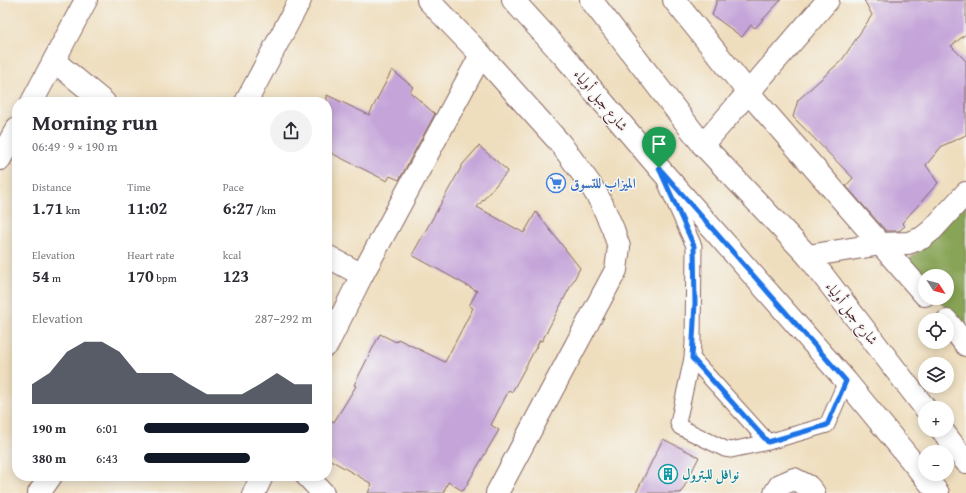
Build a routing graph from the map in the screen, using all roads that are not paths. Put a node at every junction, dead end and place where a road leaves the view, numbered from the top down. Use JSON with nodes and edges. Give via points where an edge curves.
{"nodes":[{"id":1,"x":86,"y":0,"type":"edge"},
{"id":2,"x":300,"y":0,"type":"edge"},
{"id":3,"x":428,"y":0,"type":"edge"},
{"id":4,"x":513,"y":0,"type":"edge"},
{"id":5,"x":591,"y":0,"type":"edge"},
{"id":6,"x":674,"y":0,"type":"edge"},
{"id":7,"x":828,"y":0,"type":"edge"},
{"id":8,"x":481,"y":55,"type":"junction"},
{"id":9,"x":54,"y":61,"type":"junction"},
{"id":10,"x":748,"y":92,"type":"junction"},
{"id":11,"x":35,"y":97,"type":"edge"},
{"id":12,"x":98,"y":97,"type":"edge"},
{"id":13,"x":249,"y":97,"type":"edge"},
{"id":14,"x":12,"y":137,"type":"edge"},
{"id":15,"x":703,"y":145,"type":"junction"},
{"id":16,"x":0,"y":159,"type":"edge"},
{"id":17,"x":659,"y":168,"type":"junction"},
{"id":18,"x":966,"y":193,"type":"edge"},
{"id":19,"x":881,"y":244,"type":"junction"},
{"id":20,"x":808,"y":256,"type":"junction"},
{"id":21,"x":332,"y":259,"type":"edge"},
{"id":22,"x":362,"y":275,"type":"junction"},
{"id":23,"x":918,"y":287,"type":"edge"},
{"id":24,"x":934,"y":305,"type":"edge"},
{"id":25,"x":941,"y":313,"type":"edge"},
{"id":26,"x":954,"y":329,"type":"edge"},
{"id":27,"x":332,"y":335,"type":"edge"},
{"id":28,"x":966,"y":345,"type":"edge"},
{"id":29,"x":692,"y":358,"type":"junction"},
{"id":30,"x":846,"y":381,"type":"junction"},
{"id":31,"x":920,"y":401,"type":"edge"},
{"id":32,"x":947,"y":437,"type":"edge"},
{"id":33,"x":768,"y":442,"type":"junction"},
{"id":34,"x":966,"y":462,"type":"edge"},
{"id":35,"x":47,"y":481,"type":"edge"},
{"id":36,"x":260,"y":481,"type":"edge"},
{"id":37,"x":312,"y":481,"type":"edge"},
{"id":38,"x":39,"y":493,"type":"edge"},
{"id":39,"x":254,"y":493,"type":"edge"},
{"id":40,"x":323,"y":493,"type":"edge"},
{"id":41,"x":497,"y":493,"type":"edge"},
{"id":42,"x":775,"y":493,"type":"edge"},
{"id":43,"x":814,"y":493,"type":"edge"},
{"id":44,"x":938,"y":493,"type":"edge"}],
"edges":[{"from":1,"to":9,"type":"street"},
{"from":2,"to":13,"type":"street"},
{"from":3,"to":8,"type":"street"},
{"from":4,"to":17,"type":"street","name":"شارع جبل أولياء"},
{"from":5,"to":15,"type":"street","name":"شارع جبل أولياء"},
{"from":6,"to":10,"type":"street"},
{"from":7,"to":10,"type":"street"},
{"from":8,"to":22,"type":"street"},
{"from":8,"to":41,"type":"street","via":[[560,143],[590,184],[614,229],[619,247],[616,270]]},
{"from":9,"to":11,"type":"street"},
{"from":9,"to":12,"type":"street"},
{"from":10,"to":15,"type":"street"},
{"from":10,"to":19,"type":"street"},
{"from":14,"to":16,"type":"street"},
{"from":15,"to":20,"type":"street","name":"شارع جبل أولياء"},
{"from":17,"to":29,"type":"lane","via":[[694,246],[695,303]]},
{"from":17,"to":30,"type":"street","name":"شارع جبل أولياء"},
{"from":18,"to":19,"type":"street","via":[[922,238],[908,243]]},
{"from":19,"to":20,"type":"street"},
{"from":19,"to":23,"type":"street"},
{"from":20,"to":31,"type":"street","name":"شارع جبل أولياء"},
{"from":21,"to":22,"type":"street"},
{"from":22,"to":27,"type":"street"},
{"from":24,"to":25,"type":"street"},
{"from":26,"to":28,"type":"street"},
{"from":29,"to":33,"type":"lane"},
{"from":29,"to":33,"type":"lane","via":[[678,423],[680,427],[725,449]]},
{"from":30,"to":33,"type":"lane","via":[[827,425]]},
{"from":30,"to":44,"type":"street","name":"شارع جبل أولياء"},
{"from":32,"to":34,"type":"street"},
{"from":35,"to":38,"type":"street"},
{"from":36,"to":39,"type":"street"},
{"from":37,"to":40,"type":"street"},
{"from":42,"to":43,"type":"street","via":[[780,485],[794,479],[808,486]]}]}
